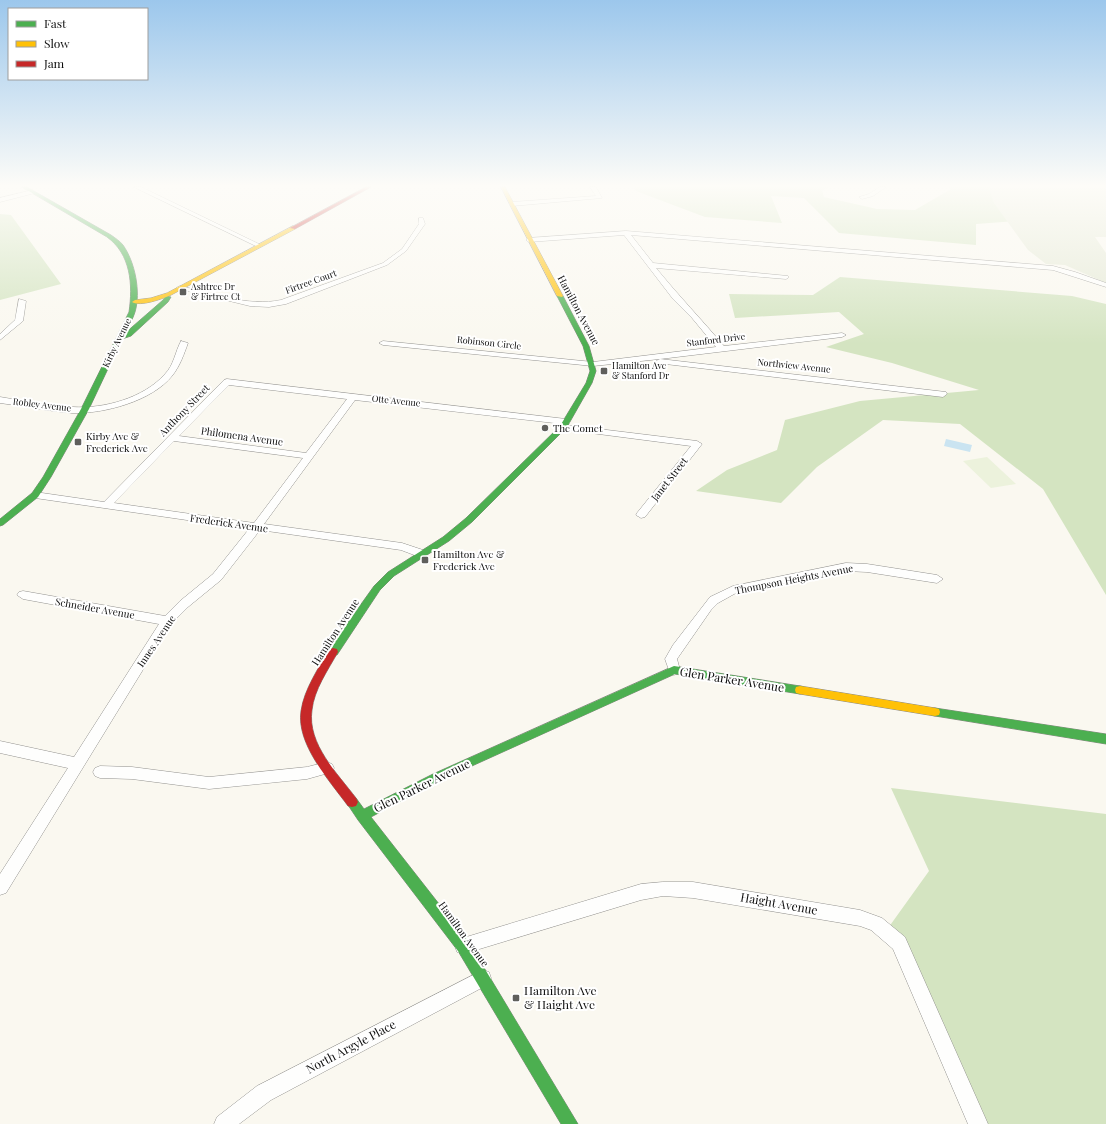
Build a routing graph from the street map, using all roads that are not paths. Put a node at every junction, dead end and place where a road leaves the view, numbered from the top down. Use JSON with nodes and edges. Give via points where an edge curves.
{"nodes":[{"id":1,"x":113,"y":239,"type":"edge"},
{"id":2,"x":246,"y":239,"type":"edge"},
{"id":3,"x":269,"y":239,"type":"edge"},
{"id":4,"x":411,"y":239,"type":"edge"},
{"id":5,"x":537,"y":239,"type":"edge"},
{"id":6,"x":631,"y":239,"type":"edge"},
{"id":7,"x":705,"y":239,"type":"edge"},
{"id":8,"x":529,"y":240,"type":"joint"},
{"id":9,"x":258,"y":245,"type":"junction"},
{"id":10,"x":650,"y":265,"type":"junction"},
{"id":11,"x":786,"y":277,"type":"dead end"},
{"id":12,"x":1106,"y":286,"type":"edge"},
{"id":13,"x":180,"y":288,"type":"junction"},
{"id":14,"x":169,"y":294,"type":"junction"},
{"id":15,"x":22,"y":301,"type":"dead end"},
{"id":16,"x":135,"y":302,"type":"junction"},
{"id":17,"x":842,"y":335,"type":"dead end"},
{"id":18,"x":0,"y":338,"type":"edge"},
{"id":19,"x":120,"y":339,"type":"junction"},
{"id":20,"x":184,"y":343,"type":"dead end"},
{"id":21,"x":383,"y":343,"type":"dead end"},
{"id":22,"x":722,"y":349,"type":"junction"},
{"id":23,"x":643,"y":359,"type":"junction"},
{"id":24,"x":593,"y":364,"type":"junction"},
{"id":25,"x":227,"y":382,"type":"joint"},
{"id":26,"x":943,"y":394,"type":"dead end"},
{"id":27,"x":353,"y":397,"type":"junction"},
{"id":28,"x":0,"y":400,"type":"edge"},
{"id":29,"x":85,"y":409,"type":"junction"},
{"id":30,"x":564,"y":424,"type":"junction"},
{"id":31,"x":172,"y":438,"type":"junction"},
{"id":32,"x":697,"y":444,"type":"joint"},
{"id":33,"x":308,"y":456,"type":"junction"},
{"id":34,"x":35,"y":495,"type":"junction"},
{"id":35,"x":106,"y":505,"type":"junction"},
{"id":36,"x":642,"y":515,"type":"dead end"},
{"id":37,"x":0,"y":523,"type":"edge"},
{"id":38,"x":255,"y":527,"type":"junction"},
{"id":39,"x":422,"y":554,"type":"junction"},
{"id":40,"x":937,"y":579,"type":"dead end"},
{"id":41,"x":23,"y":596,"type":"dead end"},
{"id":42,"x":167,"y":621,"type":"junction"},
{"id":43,"x":674,"y":670,"type":"junction"},
{"id":44,"x":1106,"y":739,"type":"edge"},
{"id":45,"x":0,"y":747,"type":"edge"},
{"id":46,"x":77,"y":764,"type":"junction"},
{"id":47,"x":327,"y":768,"type":"junction"},
{"id":48,"x":100,"y":772,"type":"dead end"},
{"id":49,"x":362,"y":816,"type":"junction"},
{"id":50,"x":0,"y":888,"type":"edge"},
{"id":51,"x":462,"y":946,"type":"junction"},
{"id":52,"x":483,"y":978,"type":"junction"},
{"id":53,"x":224,"y":1124,"type":"edge"},
{"id":54,"x":570,"y":1124,"type":"edge"},
{"id":55,"x":978,"y":1124,"type":"edge"}],
"edges":[{"from":1,"to":16,"type":"street","name":"Kirby Avenue","via":[[128,258]]},
{"from":2,"to":9,"type":"street"},
{"from":3,"to":9,"type":"street"},
{"from":4,"to":13,"type":"street","name":"Firtree Court","via":[[393,260],[376,268],[270,305],[250,304]]},
{"from":5,"to":8,"type":"street"},
{"from":6,"to":10,"type":"street"},
{"from":7,"to":12,"type":"street","via":[[1053,268]]},
{"from":8,"to":24,"type":"street","name":"Hamilton Avenue","via":[[586,346]]},
{"from":9,"to":13,"type":"street"},
{"from":10,"to":11,"type":"street"},
{"from":10,"to":22,"type":"street"},
{"from":13,"to":14,"type":"street"},
{"from":14,"to":16,"type":"street"},
{"from":14,"to":19,"type":"street","via":[[166,301],[129,335]]},
{"from":15,"to":18,"type":"street","via":[[19,321]]},
{"from":16,"to":19,"type":"street","name":"Kirby Avenue"},
{"from":17,"to":22,"type":"street","name":"Stanford Drive"},
{"from":19,"to":29,"type":"street","name":"Kirby Avenue"},
{"from":20,"to":29,"type":"street","name":"Robley Avenue","via":[[174,368],[160,384],[148,392],[131,399]]},
{"from":21,"to":24,"type":"street","name":"Robinson Circle"},
{"from":22,"to":23,"type":"street","name":"Stanford Drive"},
{"from":23,"to":24,"type":"street","name":"Stanford Drive"},
{"from":23,"to":26,"type":"street","name":"Northview Avenue"},
{"from":24,"to":30,"type":"street","name":"Hamilton Avenue","via":[[589,383]]},
{"from":25,"to":27,"type":"street","name":"Otte Avenue"},
{"from":25,"to":31,"type":"street","name":"Anthony Street"},
{"from":27,"to":30,"type":"street","name":"Otte Avenue"},
{"from":27,"to":33,"type":"street","name":"Innes Avenue"},
{"from":28,"to":29,"type":"street","name":"Robley Avenue","via":[[73,410]]},
{"from":29,"to":34,"type":"street","name":"Kirby Avenue"},
{"from":30,"to":32,"type":"street","name":"Otte Avenue"},
{"from":30,"to":39,"type":"street","name":"Hamilton Avenue","via":[[469,520]]},
{"from":31,"to":33,"type":"street","name":"Philomena Avenue"},
{"from":31,"to":35,"type":"street","name":"Anthony Street"},
{"from":32,"to":36,"type":"street","name":"Janet Street"},
{"from":33,"to":38,"type":"street","name":"Innes Avenue"},
{"from":34,"to":35,"type":"street","name":"Frederick Avenue"},
{"from":34,"to":37,"type":"street","name":"Kirby Avenue"},
{"from":35,"to":38,"type":"street","name":"Frederick Avenue"},
{"from":38,"to":39,"type":"street","name":"Frederick Avenue","via":[[402,547]]},
{"from":38,"to":42,"type":"street","name":"Innes Avenue","via":[[217,577]]},
{"from":39,"to":47,"type":"street","name":"Hamilton Avenue","via":[[391,574],[377,588],[337,646],[316,684],[306,710],[306,724],[316,752]]},
{"from":40,"to":43,"type":"street","name":"Thompson Heights Avenue","via":[[846,567],[733,590],[707,607],[671,659]]},
{"from":41,"to":42,"type":"street","name":"Schneider Avenue"},
{"from":42,"to":46,"type":"street","name":"Innes Avenue"},
{"from":43,"to":44,"type":"street","name":"Glen Parker Avenue"},
{"from":43,"to":49,"type":"street","name":"Glen Parker Avenue","via":[[437,777]]},
{"from":45,"to":46,"type":"street"},
{"from":46,"to":50,"type":"street","name":"Innes Avenue"},
{"from":47,"to":48,"type":"street","via":[[307,773],[209,782]]},
{"from":47,"to":49,"type":"street","name":"Hamilton Avenue"},
{"from":49,"to":51,"type":"street","name":"Hamilton Avenue"},
{"from":51,"to":52,"type":"street","name":"Hamilton Avenue"},
{"from":51,"to":55,"type":"street","name":"Haight Avenue","via":[[641,892],[663,889],[693,890],[860,918],[876,924],[900,943]]},
{"from":52,"to":53,"type":"street","name":"North Argyle Place","via":[[264,1093]]},
{"from":52,"to":54,"type":"street","name":"Hamilton Avenue"}]}
